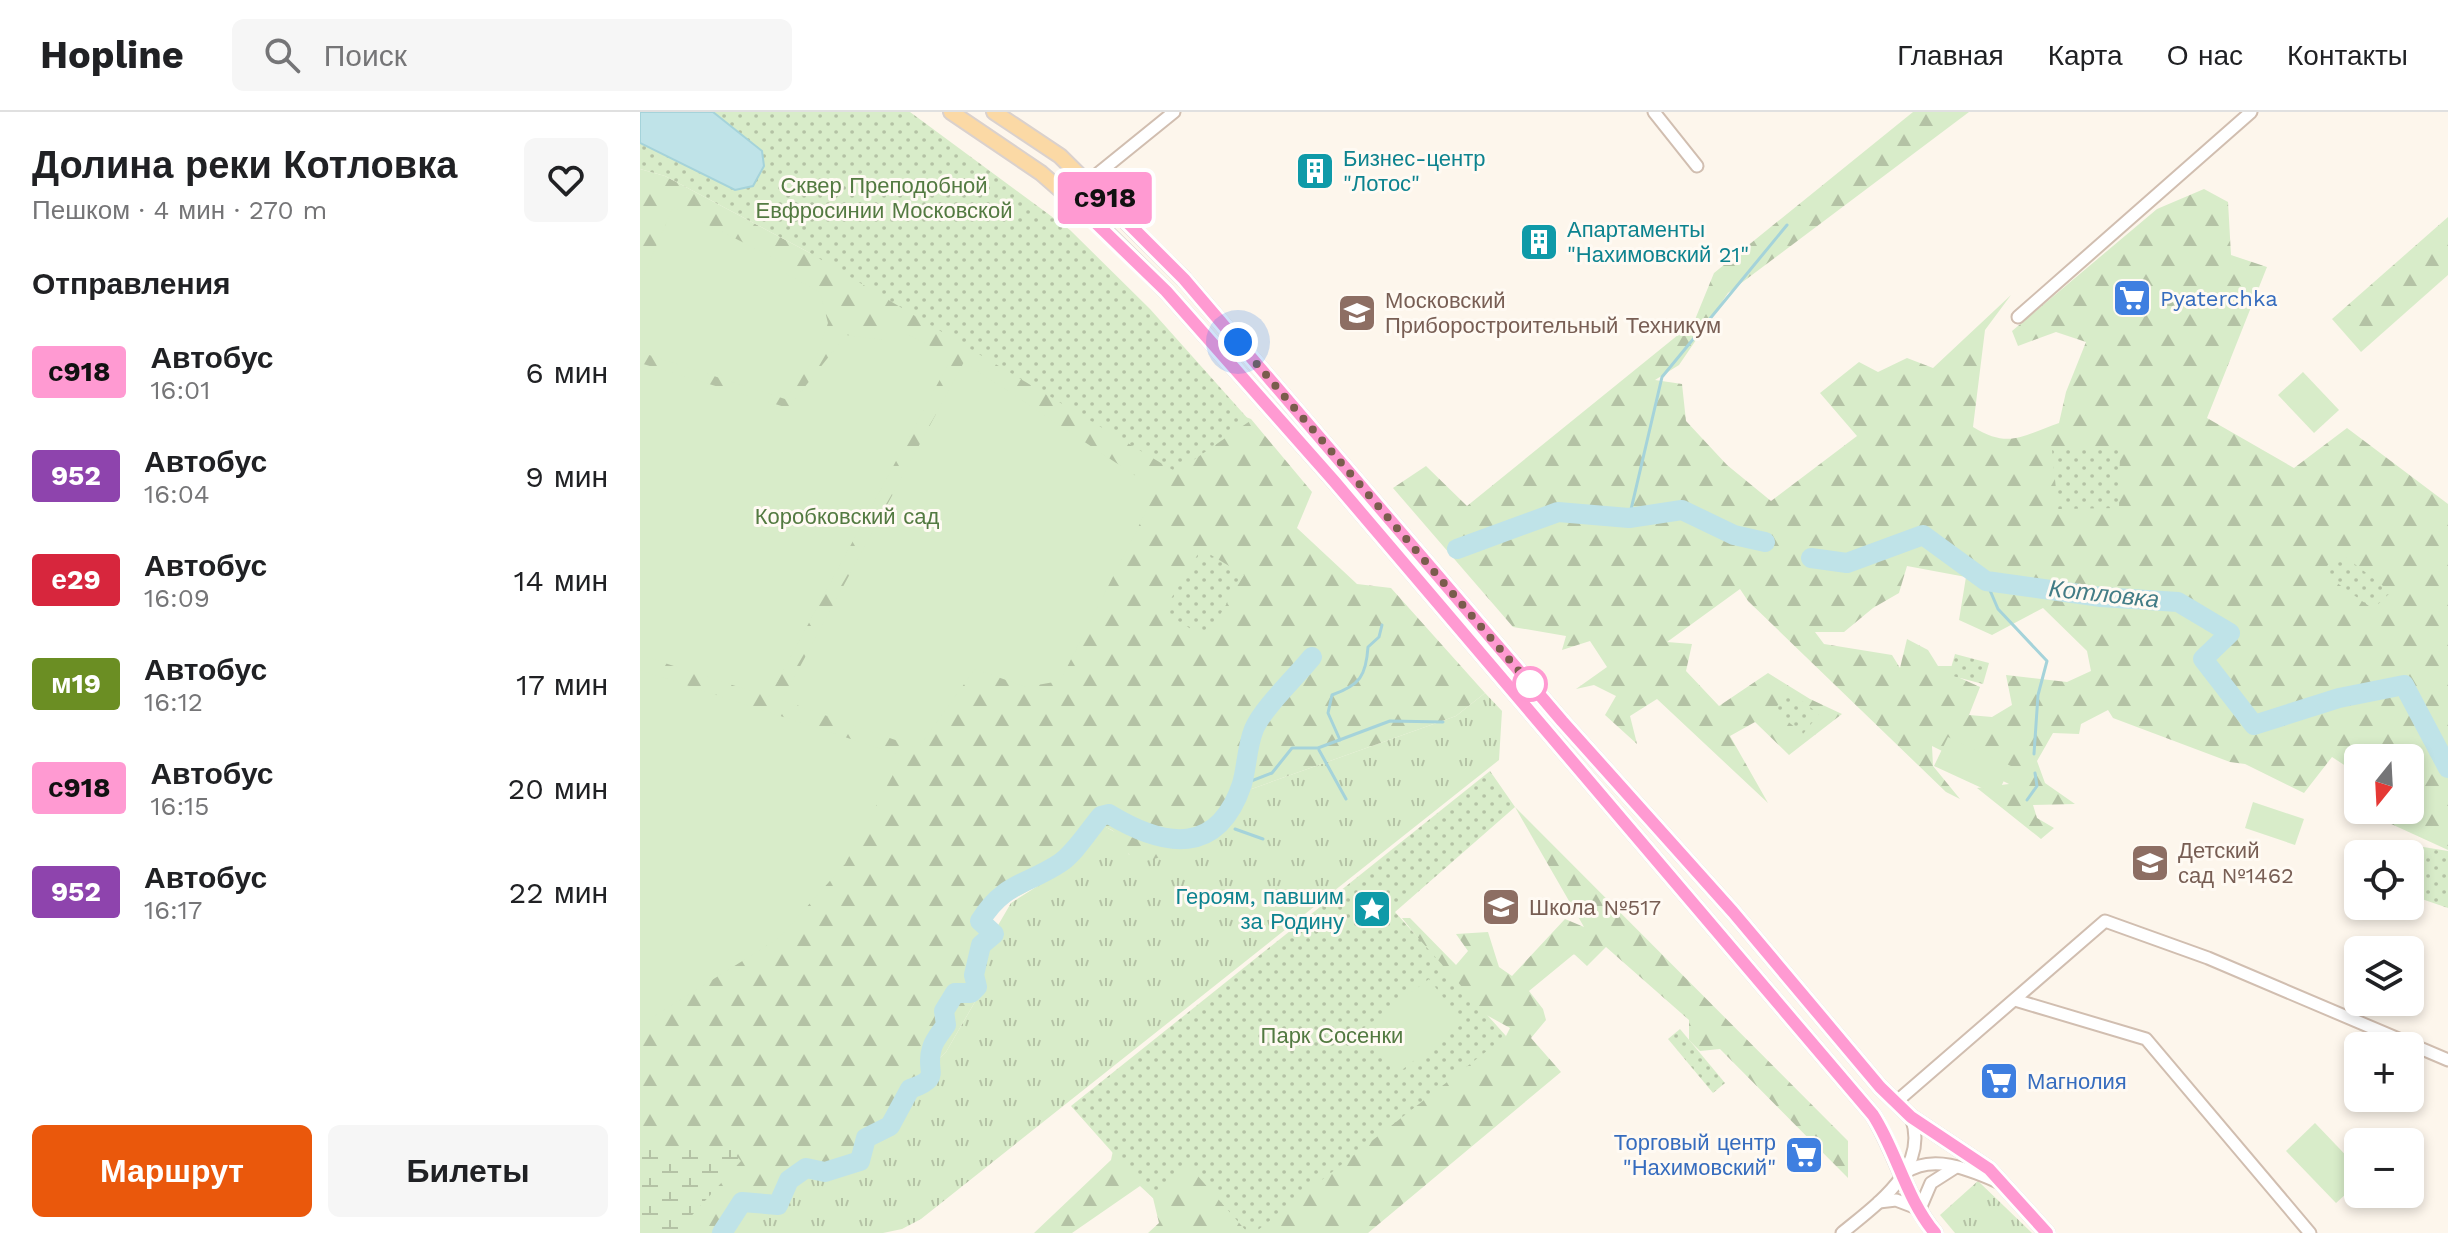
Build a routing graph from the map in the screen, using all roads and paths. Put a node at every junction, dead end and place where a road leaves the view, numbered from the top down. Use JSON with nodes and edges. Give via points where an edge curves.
{"nodes":[{"id":1,"x":951,"y":112,"type":"edge"},
{"id":2,"x":994,"y":112,"type":"edge"},
{"id":3,"x":1174,"y":112,"type":"edge"},
{"id":4,"x":1654,"y":112,"type":"edge"},
{"id":5,"x":2251,"y":112,"type":"edge"},
{"id":6,"x":1697,"y":166,"type":"dead end"},
{"id":7,"x":1086,"y":181,"type":"junction"},
{"id":8,"x":1069,"y":197,"type":"junction"},
{"id":9,"x":2018,"y":317,"type":"dead end"},
{"id":10,"x":2015,"y":1000,"type":"junction"},
{"id":11,"x":2448,"y":1060,"type":"edge"},
{"id":12,"x":1896,"y":1102,"type":"junction"},
{"id":13,"x":1911,"y":1117,"type":"junction"},
{"id":14,"x":1883,"y":1130,"type":"junction"},
{"id":15,"x":1957,"y":1166,"type":"junction"},
{"id":16,"x":1904,"y":1173,"type":"junction"},
{"id":17,"x":2003,"y":1184,"type":"junction"},
{"id":18,"x":1878,"y":1202,"type":"junction"},
{"id":19,"x":1918,"y":1210,"type":"junction"},
{"id":20,"x":1842,"y":1233,"type":"edge"},
{"id":21,"x":1935,"y":1233,"type":"edge"},
{"id":22,"x":2047,"y":1233,"type":"edge"},
{"id":23,"x":2310,"y":1233,"type":"edge"}],
"edges":[{"from":1,"to":8,"type":"main road"},
{"from":2,"to":7,"type":"main road","via":[[1060,156]]},
{"from":3,"to":7,"type":"street"},
{"from":4,"to":6,"type":"street"},
{"from":5,"to":9,"type":"street"},
{"from":7,"to":8,"type":"street"},
{"from":7,"to":12,"type":"main road","via":[[1195,291]]},
{"from":8,"to":14,"type":"main road","via":[[1166,291],[1334,481]]},
{"from":10,"to":11,"type":"street","via":[[2105,921],[2208,958]]},
{"from":10,"to":12,"type":"street"},
{"from":10,"to":23,"type":"street","via":[[2146,1039]]},
{"from":12,"to":13,"type":"main road"},
{"from":13,"to":16,"type":"street","via":[[1916,1143]]},
{"from":13,"to":17,"type":"main road"},
{"from":14,"to":16,"type":"main road"},
{"from":14,"to":18,"type":"street","via":[[1897,1172]]},
{"from":15,"to":16,"type":"street","via":[[1928,1164]]},
{"from":15,"to":17,"type":"street"},
{"from":15,"to":19,"type":"street","via":[[1931,1183]]},
{"from":16,"to":18,"type":"street"},
{"from":16,"to":19,"type":"main road"},
{"from":17,"to":22,"type":"main road"},
{"from":18,"to":19,"type":"street","via":[[1896,1200]]},
{"from":18,"to":20,"type":"street"},
{"from":19,"to":21,"type":"main road"}]}
